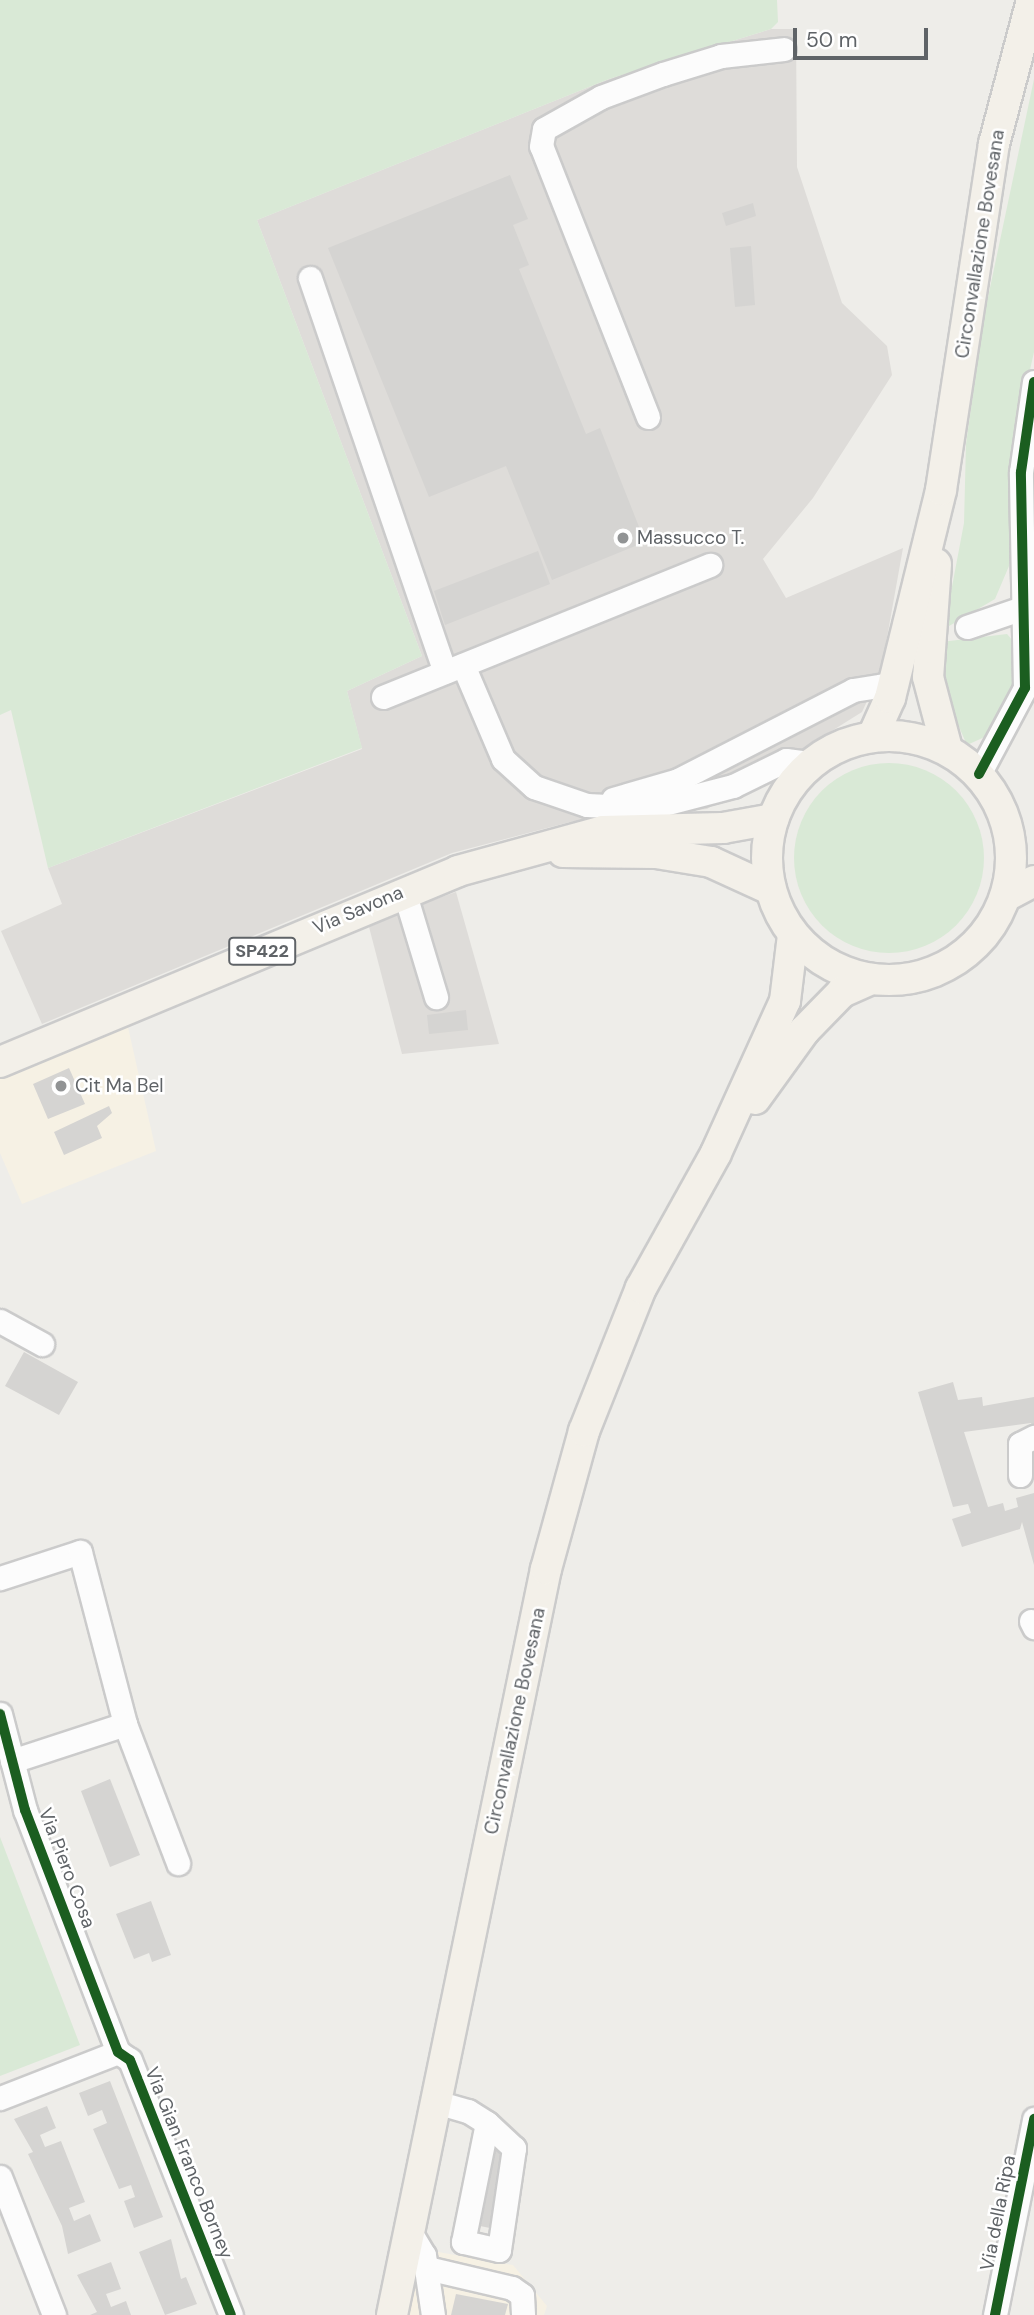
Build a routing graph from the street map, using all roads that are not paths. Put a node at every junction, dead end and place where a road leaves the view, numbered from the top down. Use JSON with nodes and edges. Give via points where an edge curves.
{"nodes":[{"id":1,"x":1032,"y":0,"type":"edge"},
{"id":2,"x":783,"y":49,"type":"dead end"},
{"id":3,"x":310,"y":278,"type":"dead end"},
{"id":4,"x":1034,"y":382,"type":"edge"},
{"id":5,"x":648,"y":417,"type":"dead end"},
{"id":6,"x":710,"y":565,"type":"dead end"},
{"id":7,"x":923,"y":601,"type":"junction"},
{"id":8,"x":1028,"y":605,"type":"edge"},
{"id":9,"x":967,"y":627,"type":"dead end"},
{"id":10,"x":454,"y":669,"type":"junction"},
{"id":11,"x":892,"y":684,"type":"junction"},
{"id":12,"x":383,"y":698,"type":"dead end"},
{"id":13,"x":873,"y":736,"type":"junction"},
{"id":14,"x":947,"y":749,"type":"junction"},
{"id":15,"x":811,"y":763,"type":"junction"},
{"id":16,"x":979,"y":774,"type":"junction"},
{"id":17,"x":587,"y":805,"type":"junction"},
{"id":18,"x":1005,"y":815,"type":"junction"},
{"id":19,"x":773,"y":819,"type":"junction"},
{"id":20,"x":1034,"y":828,"type":"edge"},
{"id":21,"x":527,"y":852,"type":"junction"},
{"id":22,"x":1034,"y":881,"type":"edge"},
{"id":23,"x":770,"y":889,"type":"junction"},
{"id":24,"x":404,"y":891,"type":"junction"},
{"id":25,"x":1006,"y":896,"type":"junction"},
{"id":26,"x":793,"y":935,"type":"junction"},
{"id":27,"x":871,"y":979,"type":"junction"},
{"id":28,"x":436,"y":997,"type":"dead end"},
{"id":29,"x":0,"y":1062,"type":"edge"},
{"id":30,"x":716,"y":1153,"type":"junction"},
{"id":31,"x":0,"y":1321,"type":"edge"},
{"id":32,"x":42,"y":1344,"type":"dead end"},
{"id":33,"x":1034,"y":1437,"type":"edge"},
{"id":34,"x":1020,"y":1475,"type":"dead end"},
{"id":35,"x":0,"y":1578,"type":"edge"},
{"id":36,"x":0,"y":1716,"type":"edge"},
{"id":37,"x":125,"y":1724,"type":"junction"},
{"id":38,"x":12,"y":1761,"type":"junction"},
{"id":39,"x":178,"y":1863,"type":"dead end"},
{"id":40,"x":111,"y":2028,"type":"joint"},
{"id":41,"x":118,"y":2052,"type":"junction"},
{"id":42,"x":0,"y":2098,"type":"edge"},
{"id":43,"x":436,"y":2102,"type":"junction"},
{"id":44,"x":1034,"y":2119,"type":"edge"},
{"id":45,"x":487,"y":2123,"type":"junction"},
{"id":46,"x":0,"y":2178,"type":"edge"},
{"id":47,"x":5,"y":2204,"type":"edge"},
{"id":48,"x":410,"y":2232,"type":"junction"},
{"id":49,"x":427,"y":2268,"type":"junction"},
{"id":50,"x":228,"y":2314,"type":"edge"},
{"id":51,"x":54,"y":2315,"type":"edge"},
{"id":52,"x":392,"y":2315,"type":"edge"},
{"id":53,"x":433,"y":2315,"type":"edge"},
{"id":54,"x":523,"y":2315,"type":"edge"},
{"id":55,"x":995,"y":2315,"type":"edge"}],
"edges":[{"from":1,"to":7,"type":"main road","name":"Circonvallazione Bovesana","via":[[994,144]]},
{"from":2,"to":5,"type":"street","via":[[721,56],[663,74],[601,97],[544,129],[541,146]]},
{"from":3,"to":10,"type":"street"},
{"from":4,"to":8,"type":"street","via":[[1021,472],[1019,556]]},
{"from":6,"to":10,"type":"street"},
{"from":7,"to":11,"type":"main road","name":"Circonvallazione Bovesana"},
{"from":7,"to":14,"type":"main road","name":"Circonvallazione Bovesana","via":[[928,677]]},
{"from":8,"to":9,"type":"street"},
{"from":8,"to":16,"type":"street","via":[[1025,688]]},
{"from":10,"to":12,"type":"street"},
{"from":10,"to":17,"type":"street","via":[[503,759],[534,787]]},
{"from":11,"to":13,"type":"main road","name":"Circonvallazione Bovesana"},
{"from":11,"to":17,"type":"street","via":[[853,690],[678,780]]},
{"from":13,"to":14,"type":"main road","via":[[911,737]]},
{"from":13,"to":15,"type":"main road"},
{"from":14,"to":16,"type":"main road"},
{"from":15,"to":17,"type":"street","via":[[786,760],[733,786],[648,808]]},
{"from":15,"to":19,"type":"main road"},
{"from":16,"to":18,"type":"main road"},
{"from":18,"to":20,"type":"main road"},
{"from":18,"to":25,"type":"main road","via":[[1012,869]]},
{"from":19,"to":21,"type":"main road","name":"Via Savona","number":"SP422","via":[[723,828],[603,831]]},
{"from":19,"to":23,"type":"main road"},
{"from":21,"to":23,"type":"main road","name":"Via Savona","number":"SP422","via":[[670,855],[711,862]]},
{"from":21,"to":24,"type":"main road","name":"Via Savona","number":"SP422"},
{"from":22,"to":25,"type":"main road"},
{"from":23,"to":26,"type":"main road"},
{"from":24,"to":28,"type":"street"},
{"from":24,"to":29,"type":"main road","name":"Via Savona","number":"SP422"},
{"from":25,"to":27,"type":"main road","via":[[984,937],[961,958],[912,978]]},
{"from":26,"to":27,"type":"main road","via":[[824,961]]},
{"from":26,"to":30,"type":"main road","name":"Circonvallazione Bovesana","via":[[785,1001]]},
{"from":27,"to":30,"type":"main road","name":"Circonvallazione Bovesana","via":[[842,992],[804,1031]]},
{"from":30,"to":43,"type":"main road","name":"Circonvallazione Bovesana","via":[[641,1288],[584,1432],[546,1569]]},
{"from":31,"to":32,"type":"street"},
{"from":33,"to":34,"type":"street","via":[[1020,1444]]},
{"from":35,"to":37,"type":"street","via":[[80,1552]]},
{"from":36,"to":38,"type":"street","name":"Via Piero Cosa"},
{"from":37,"to":38,"type":"street"},
{"from":37,"to":39,"type":"street"},
{"from":38,"to":40,"type":"street","name":"Via Piero Cosa","via":[[25,1810]]},
{"from":40,"to":41,"type":"street","name":"Via Gian Franco Borney"},
{"from":41,"to":42,"type":"street"},
{"from":41,"to":50,"type":"street","name":"Via Gian Franco Borney","via":[[130,2060]]},
{"from":43,"to":45,"type":"street"},
{"from":43,"to":48,"type":"main road","name":"Circonvallazione Bovesana"},
{"from":44,"to":55,"type":"street","name":"Via della Ripa"},
{"from":45,"to":45,"type":"street","via":[[463,2242],[499,2250],[514,2148]]},
{"from":46,"to":47,"type":"street"},
{"from":47,"to":51,"type":"street"},
{"from":48,"to":49,"type":"street"},
{"from":48,"to":52,"type":"main road","name":"Circonvallazione Bovesana"},
{"from":49,"to":53,"type":"street"},
{"from":49,"to":54,"type":"street","via":[[512,2288],[522,2295]]}]}
